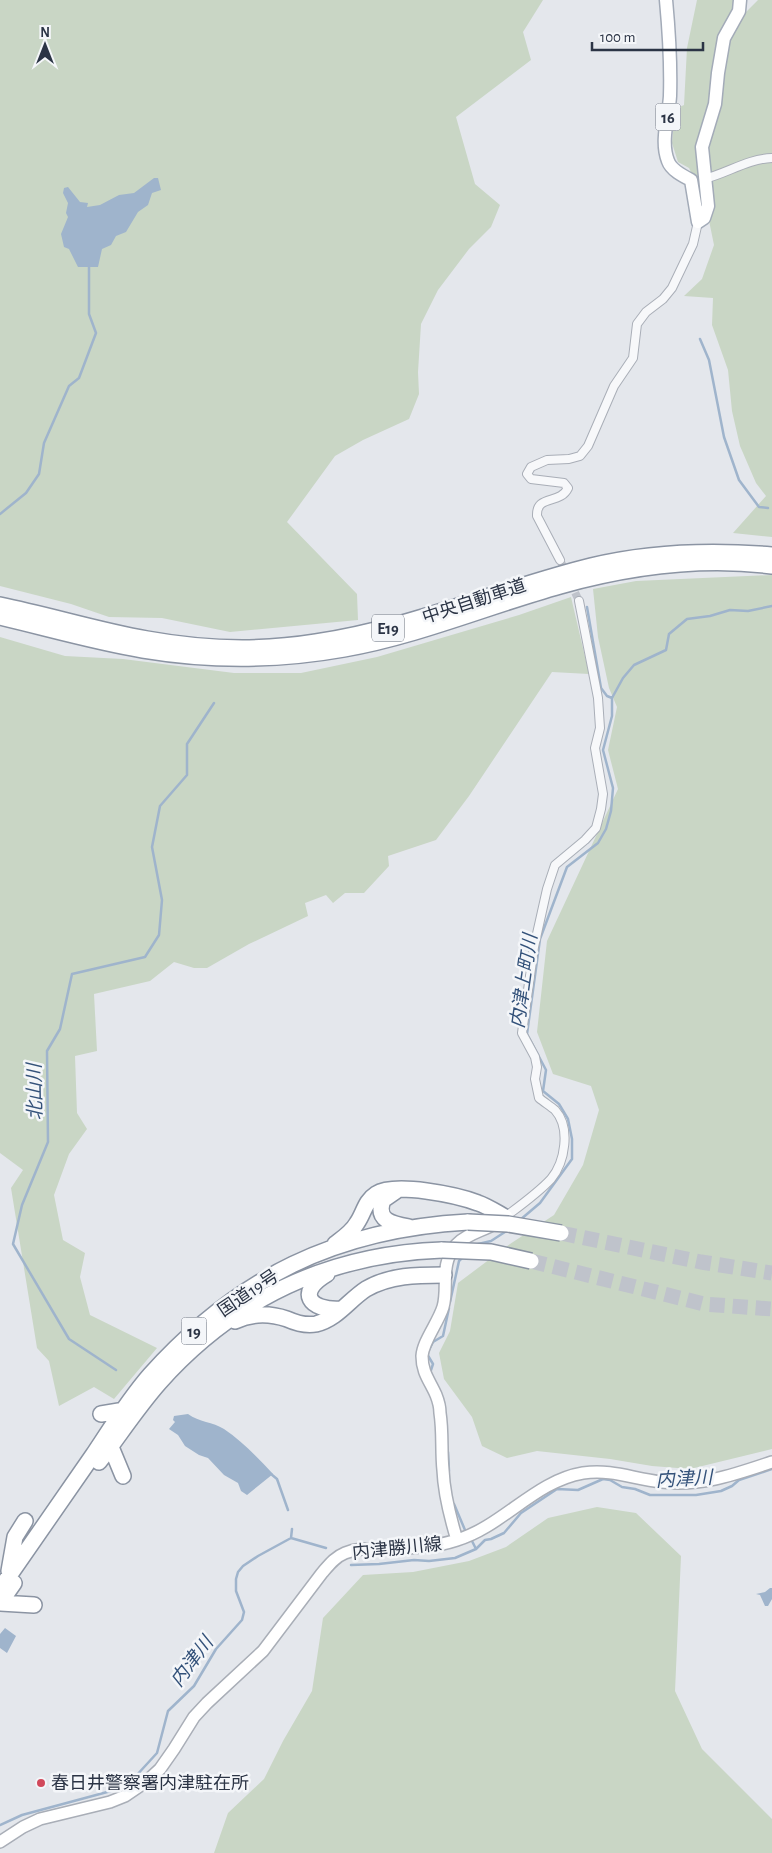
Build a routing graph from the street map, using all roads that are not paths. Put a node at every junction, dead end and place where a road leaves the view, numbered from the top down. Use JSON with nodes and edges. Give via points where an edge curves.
{"nodes":[{"id":1,"x":666,"y":0,"type":"edge"},
{"id":2,"x":740,"y":0,"type":"edge"},
{"id":3,"x":772,"y":158,"type":"edge"},
{"id":4,"x":704,"y":178,"type":"junction"},
{"id":5,"x":698,"y":222,"type":"junction"},
{"id":6,"x":772,"y":555,"type":"edge"},
{"id":7,"x":560,"y":560,"type":"tunnel mouth"},
{"id":8,"x":772,"y":566,"type":"edge"},
{"id":9,"x":579,"y":601,"type":"tunnel mouth"},
{"id":10,"x":0,"y":605,"type":"edge"},
{"id":11,"x":0,"y":617,"type":"edge"},
{"id":12,"x":399,"y":1190,"type":"junction"},
{"id":13,"x":505,"y":1217,"type":"junction"},
{"id":14,"x":412,"y":1227,"type":"junction"},
{"id":15,"x":562,"y":1233,"type":"tunnel mouth"},
{"id":16,"x":332,"y":1247,"type":"junction"},
{"id":17,"x":530,"y":1261,"type":"tunnel mouth"},
{"id":18,"x":344,"y":1264,"type":"junction"},
{"id":19,"x":444,"y":1275,"type":"junction"},
{"id":20,"x":341,"y":1309,"type":"junction"},
{"id":21,"x":209,"y":1334,"type":"junction"},
{"id":22,"x":125,"y":1410,"type":"junction"},
{"id":23,"x":101,"y":1414,"type":"dead end"},
{"id":24,"x":111,"y":1447,"type":"junction"},
{"id":25,"x":772,"y":1462,"type":"edge"},
{"id":26,"x":123,"y":1476,"type":"dead end"},
{"id":27,"x":26,"y":1521,"type":"dead end"},
{"id":28,"x":457,"y":1540,"type":"junction"},
{"id":29,"x":4,"y":1583,"type":"edge"},
{"id":30,"x":0,"y":1603,"type":"edge"},
{"id":31,"x":34,"y":1605,"type":"dead end"},
{"id":32,"x":0,"y":1842,"type":"edge"}],
"edges":[{"from":1,"to":5,"type":"main road","number":"16","via":[[670,98],[666,151],[672,167],[691,180]]},
{"from":2,"to":4,"type":"main road","number":"16","via":[[724,38],[715,104],[702,147]]},
{"from":3,"to":4,"type":"street","via":[[747,162]]},
{"from":4,"to":5,"type":"main road","number":"16","via":[[708,206],[704,218]]},
{"from":5,"to":7,"type":"street","via":[[693,244],[672,288],[637,324],[632,358],[614,386],[588,446],[580,456],[547,460],[531,467],[527,474],[531,479],[564,483],[568,488],[566,493],[546,501],[536,510]]},
{"from":6,"to":10,"type":"highway","name":"中央自動車道","number":"E19","via":[[690,553],[617,561],[557,575],[384,629],[282,646],[176,644]]},
{"from":8,"to":11,"type":"highway","name":"中央自動車道","number":"E19","via":[[688,563],[636,569],[560,586],[371,644],[282,657],[242,659],[142,650]]},
{"from":9,"to":13,"type":"street","via":[[598,698],[600,728],[595,748],[603,794],[596,828],[555,865],[534,947],[522,1033],[535,1057],[539,1098],[555,1111],[562,1124],[565,1142],[558,1169],[550,1180]]},
{"from":12,"to":13,"type":"highway","via":[[455,1195],[480,1203]]},
{"from":12,"to":14,"type":"highway","via":[[382,1200],[381,1210],[384,1218],[392,1224]]},
{"from":12,"to":16,"type":"highway","via":[[376,1194],[369,1200],[358,1223]]},
{"from":13,"to":19,"type":"main road","via":[[456,1246]]},
{"from":14,"to":15,"type":"highway","name":"国道19号","number":"19","bridge":true,"via":[[468,1222],[508,1224]]},
{"from":14,"to":16,"type":"highway","name":"国道19号","number":"19"},
{"from":16,"to":22,"type":"highway","name":"国道19号","number":"19","via":[[277,1272],[203,1323],[149,1377]]},
{"from":17,"to":18,"type":"highway","name":"国道19号","number":"19","bridge":true,"via":[[491,1252],[442,1250],[409,1251]]},
{"from":18,"to":20,"type":"highway","via":[[315,1281],[310,1293],[315,1305],[330,1310]]},
{"from":18,"to":21,"type":"highway","name":"国道19号","number":"19","via":[[284,1287]]},
{"from":19,"to":20,"type":"highway","via":[[415,1275],[389,1280],[366,1289]]},
{"from":19,"to":28,"type":"main road","via":[[443,1306],[422,1356],[426,1377],[436,1395],[440,1412],[445,1496]]},
{"from":20,"to":21,"type":"highway","via":[[334,1316],[305,1325],[261,1314],[242,1318]]},
{"from":21,"to":24,"type":"highway","name":"国道19号","number":"19","via":[[158,1385]]},
{"from":22,"to":23,"type":"highway"},
{"from":22,"to":29,"type":"highway","name":"国道19号","number":"19"},
{"from":24,"to":26,"type":"highway"},
{"from":24,"to":30,"type":"highway","name":"国道19号","number":"19"},
{"from":25,"to":28,"type":"main road","name":"内津勝川線","via":[[705,1482],[661,1482],[618,1472],[568,1477],[549,1485],[482,1530]]},
{"from":27,"to":29,"type":"highway","via":[[16,1538]]},
{"from":28,"to":32,"type":"main road","name":"内津勝川線","via":[[427,1547],[361,1549],[333,1561],[263,1651],[194,1717],[174,1750],[147,1781],[110,1802],[40,1819]]},
{"from":30,"to":31,"type":"highway"}]}
